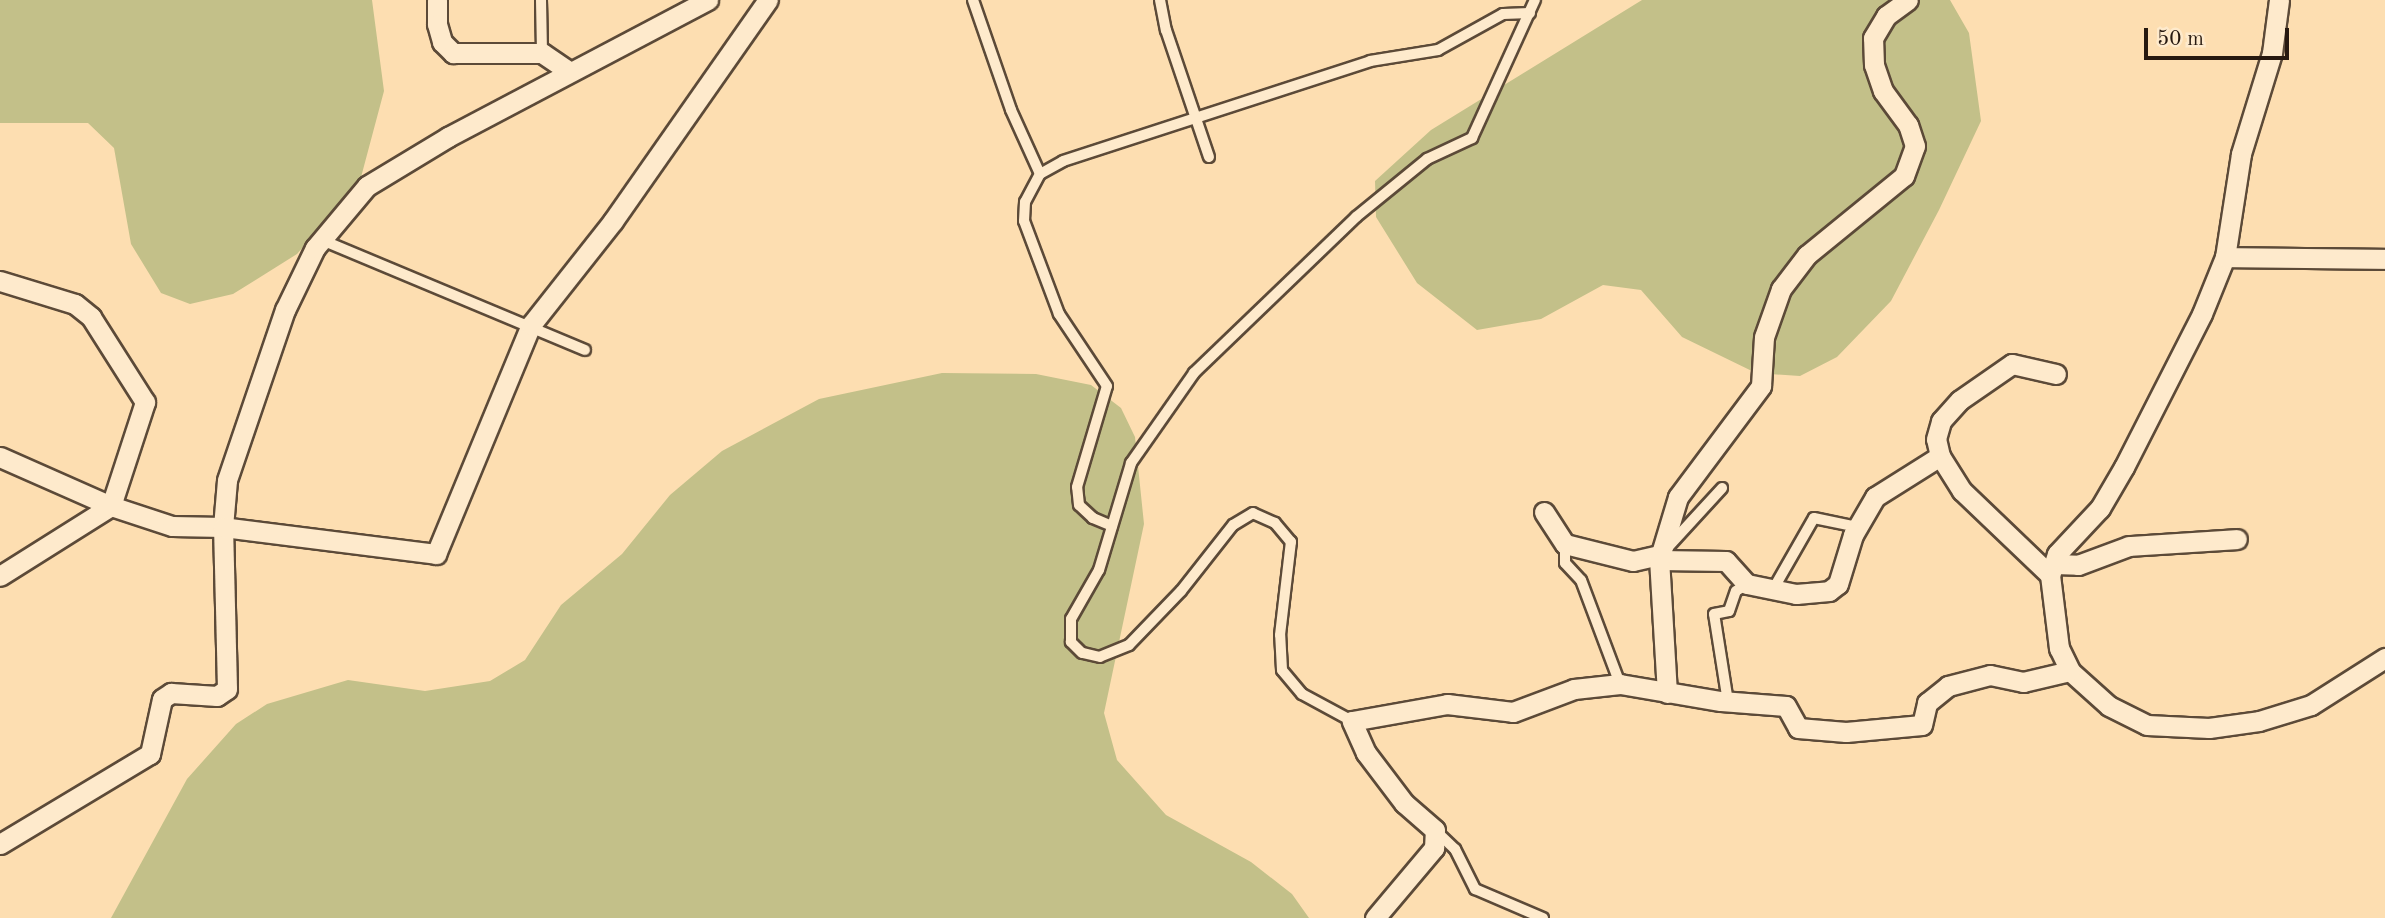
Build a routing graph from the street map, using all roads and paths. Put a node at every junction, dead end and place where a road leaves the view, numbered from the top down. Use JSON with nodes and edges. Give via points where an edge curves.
{"nodes":[{"id":1,"x":437,"y":0,"type":"edge"},
{"id":2,"x":541,"y":0,"type":"edge"},
{"id":3,"x":708,"y":0,"type":"edge"},
{"id":4,"x":768,"y":0,"type":"edge"},
{"id":5,"x":972,"y":0,"type":"edge"},
{"id":6,"x":1160,"y":0,"type":"edge"},
{"id":7,"x":1535,"y":0,"type":"edge"},
{"id":8,"x":1908,"y":0,"type":"edge"},
{"id":9,"x":2279,"y":0,"type":"edge"},
{"id":10,"x":1530,"y":13,"type":"junction"},
{"id":11,"x":542,"y":53,"type":"junction"},
{"id":12,"x":570,"y":72,"type":"junction"},
{"id":13,"x":1197,"y":117,"type":"junction"},
{"id":14,"x":1209,"y":157,"type":"dead end"},
{"id":15,"x":1040,"y":174,"type":"junction"},
{"id":16,"x":322,"y":240,"type":"junction"},
{"id":17,"x":2225,"y":257,"type":"junction"},
{"id":18,"x":2385,"y":259,"type":"edge"},
{"id":19,"x":0,"y":281,"type":"edge"},
{"id":20,"x":531,"y":325,"type":"junction"},
{"id":21,"x":584,"y":350,"type":"dead end"},
{"id":22,"x":2056,"y":374,"type":"dead end"},
{"id":23,"x":1940,"y":456,"type":"junction"},
{"id":24,"x":0,"y":457,"type":"edge"},
{"id":25,"x":1722,"y":488,"type":"dead end"},
{"id":26,"x":111,"y":506,"type":"junction"},
{"id":27,"x":1544,"y":512,"type":"dead end"},
{"id":28,"x":1112,"y":526,"type":"junction"},
{"id":29,"x":223,"y":527,"type":"junction"},
{"id":30,"x":1858,"y":527,"type":"junction"},
{"id":31,"x":2237,"y":538,"type":"dead end"},
{"id":32,"x":1565,"y":544,"type":"junction"},
{"id":33,"x":1660,"y":557,"type":"junction"},
{"id":34,"x":2052,"y":569,"type":"junction"},
{"id":35,"x":0,"y":576,"type":"edge"},
{"id":36,"x":1747,"y":584,"type":"junction"},
{"id":37,"x":1775,"y":586,"type":"junction"},
{"id":38,"x":2385,"y":657,"type":"edge"},
{"id":39,"x":2070,"y":671,"type":"junction"},
{"id":40,"x":1620,"y":684,"type":"junction"},
{"id":41,"x":1667,"y":693,"type":"junction"},
{"id":42,"x":1728,"y":702,"type":"junction"},
{"id":43,"x":1352,"y":721,"type":"junction"},
{"id":44,"x":1435,"y":830,"type":"junction"},
{"id":45,"x":0,"y":844,"type":"edge"},
{"id":46,"x":1375,"y":918,"type":"edge"},
{"id":47,"x":1543,"y":918,"type":"edge"}],
"edges":[{"from":1,"to":11,"type":"street","via":[[442,42],[453,53]]},
{"from":2,"to":11,"type":"lane"},
{"from":3,"to":12,"type":"street"},
{"from":4,"to":20,"type":"street","via":[[613,221]]},
{"from":5,"to":15,"type":"lane","via":[[1011,110]]},
{"from":6,"to":13,"type":"lane"},
{"from":7,"to":10,"type":"lane"},
{"from":8,"to":33,"type":"street","via":[[1886,16],[1873,38],[1874,65],[1883,91],[1908,125],[1915,146],[1904,176],[1807,255],[1781,289],[1764,337],[1761,386],[1683,488]]},
{"from":9,"to":17,"type":"street","via":[[2272,53],[2241,154]]},
{"from":10,"to":13,"type":"lane","via":[[1503,14],[1438,50],[1370,61]]},
{"from":10,"to":28,"type":"lane","via":[[1472,138],[1427,159],[1356,217],[1194,373],[1131,463]]},
{"from":11,"to":12,"type":"street"},
{"from":12,"to":16,"type":"street","via":[[367,186]]},
{"from":13,"to":14,"type":"lane"},
{"from":13,"to":15,"type":"lane","via":[[1063,161]]},
{"from":15,"to":28,"type":"lane","via":[[1025,202],[1024,221],[1059,314],[1107,386],[1077,487],[1079,505],[1093,519]]},
{"from":16,"to":20,"type":"lane"},
{"from":16,"to":29,"type":"street","via":[[285,310],[227,480]]},
{"from":17,"to":18,"type":"street"},
{"from":17,"to":34,"type":"street","via":[[2202,314],[2124,467],[2100,508],[2057,554]]},
{"from":19,"to":26,"type":"street","via":[[75,304],[91,317],[145,402]]},
{"from":20,"to":21,"type":"lane"},
{"from":20,"to":29,"type":"street","via":[[436,554]]},
{"from":22,"to":23,"type":"street","via":[[2012,364],[1960,400],[1941,421],[1936,439]]},
{"from":23,"to":30,"type":"street","via":[[1875,498]]},
{"from":23,"to":34,"type":"street","via":[[1962,491]]},
{"from":24,"to":26,"type":"street"},
{"from":25,"to":33,"type":"lane"},
{"from":26,"to":29,"type":"street","via":[[172,526]]},
{"from":26,"to":35,"type":"street"},
{"from":27,"to":32,"type":"street"},
{"from":28,"to":43,"type":"lane","via":[[1099,570],[1071,619],[1071,642],[1082,653],[1100,657],[1129,645],[1181,591],[1233,525],[1253,513],[1275,523],[1291,542],[1280,635],[1282,670],[1302,694]]},
{"from":29,"to":45,"type":"street","via":[[227,689],[217,696],[171,693],[162,699],[150,754]]},
{"from":30,"to":37,"type":"lane","via":[[1814,518]]},
{"from":30,"to":37,"type":"street","via":[[1838,583],[1829,591],[1796,594]]},
{"from":31,"to":34,"type":"street","via":[[2129,546],[2078,565]]},
{"from":32,"to":33,"type":"street","via":[[1633,561]]},
{"from":32,"to":40,"type":"lane","via":[[1565,563],[1581,580]]},
{"from":33,"to":36,"type":"street","via":[[1726,561]]},
{"from":33,"to":41,"type":"street"},
{"from":34,"to":39,"type":"street","via":[[2059,648]]},
{"from":36,"to":37,"type":"street"},
{"from":36,"to":42,"type":"lane","via":[[1736,591],[1729,611],[1714,614]]},
{"from":38,"to":39,"type":"street","via":[[2311,705],[2259,721],[2209,728],[2147,725],[2109,706]]},
{"from":39,"to":42,"type":"street","via":[[2023,682],[1990,675],[1948,686],[1927,703],[1922,725],[1859,731],[1798,729],[1786,706]]},
{"from":40,"to":41,"type":"street"},
{"from":40,"to":43,"type":"street","via":[[1574,689],[1513,712],[1447,704]]},
{"from":41,"to":42,"type":"street"},
{"from":43,"to":44,"type":"street","via":[[1366,753],[1404,803]]},
{"from":44,"to":46,"type":"street","via":[[1434,848]]},
{"from":44,"to":47,"type":"lane","via":[[1455,849],[1475,889]]}]}
